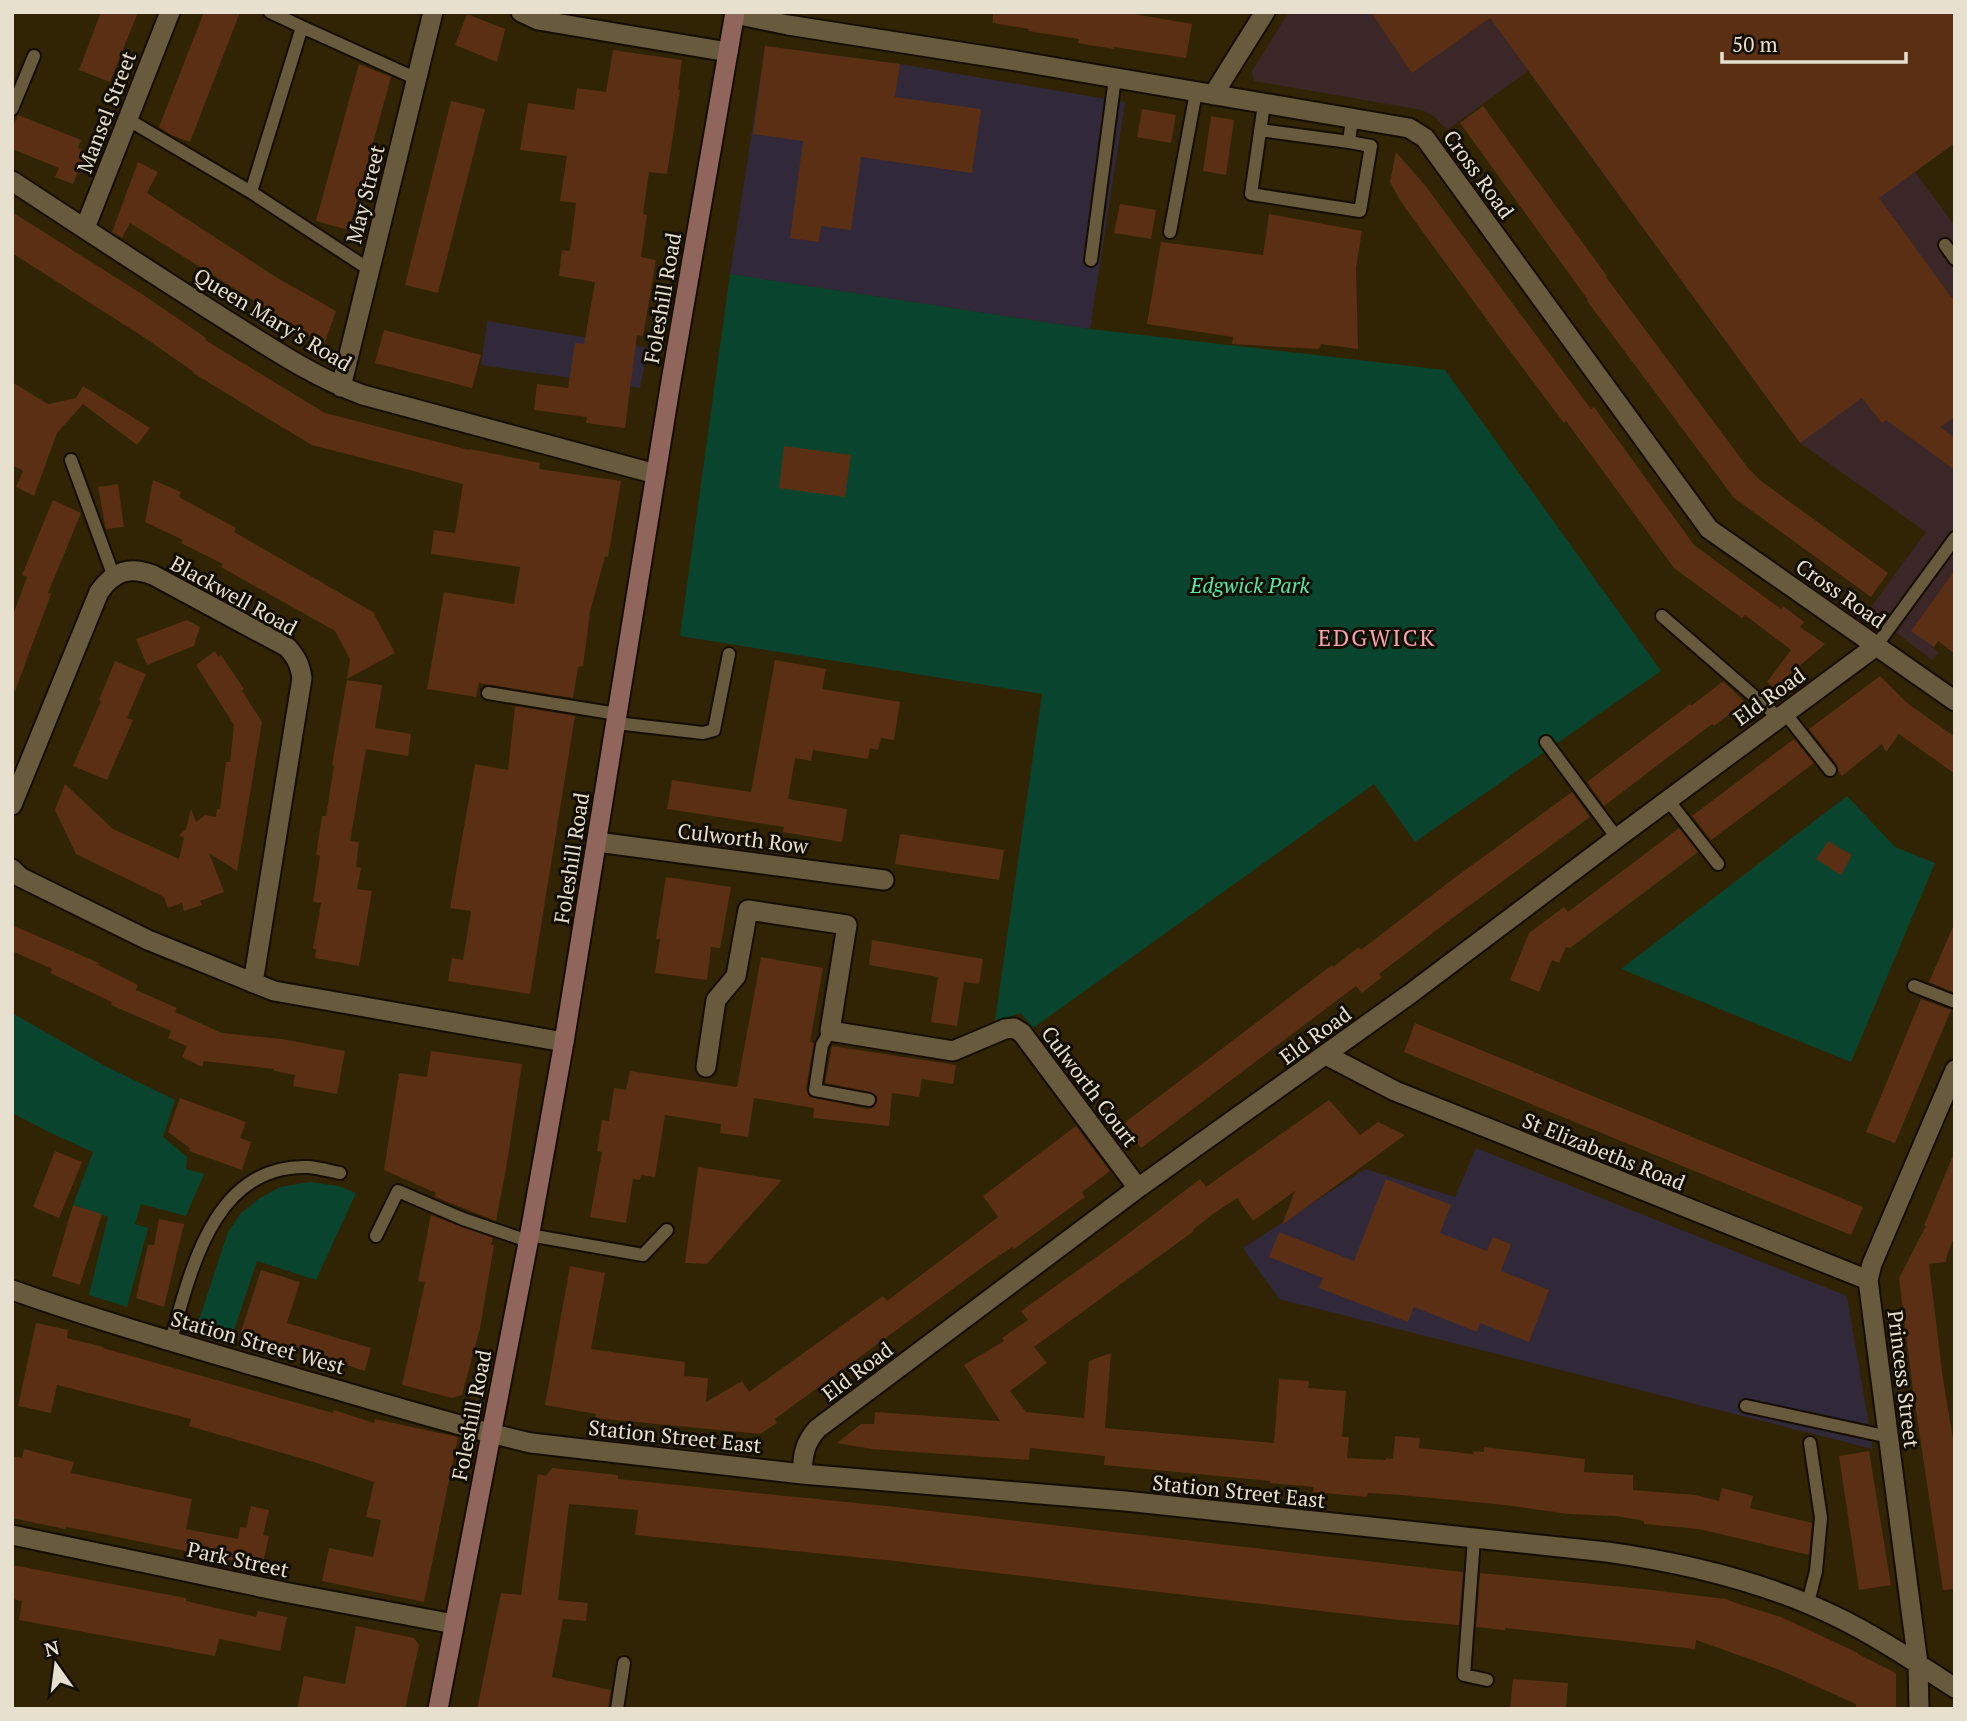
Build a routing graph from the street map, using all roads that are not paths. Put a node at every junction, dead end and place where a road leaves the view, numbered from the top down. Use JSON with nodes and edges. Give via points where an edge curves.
{"nodes":[{"id":1,"x":170,"y":12,"type":"edge"},
{"id":2,"x":270,"y":12,"type":"edge"},
{"id":3,"x":433,"y":12,"type":"edge"},
{"id":4,"x":521,"y":12,"type":"edge"},
{"id":5,"x":1265,"y":12,"type":"edge"},
{"id":6,"x":735,"y":13,"type":"edge"},
{"id":7,"x":302,"y":27,"type":"junction"},
{"id":8,"x":728,"y":52,"type":"junction"},
{"id":9,"x":34,"y":56,"type":"dead end"},
{"id":10,"x":1115,"y":78,"type":"junction"},
{"id":11,"x":417,"y":79,"type":"junction"},
{"id":12,"x":1204,"y":93,"type":"junction"},
{"id":13,"x":1265,"y":104,"type":"junction"},
{"id":14,"x":12,"y":109,"type":"edge"},
{"id":15,"x":127,"y":119,"type":"junction"},
{"id":16,"x":1352,"y":119,"type":"junction"},
{"id":17,"x":1261,"y":130,"type":"junction"},
{"id":18,"x":1349,"y":142,"type":"junction"},
{"id":19,"x":12,"y":181,"type":"edge"},
{"id":20,"x":251,"y":192,"type":"junction"},
{"id":21,"x":85,"y":228,"type":"junction"},
{"id":22,"x":1170,"y":232,"type":"dead end"},
{"id":23,"x":1945,"y":245,"type":"dead end"},
{"id":24,"x":1955,"y":259,"type":"edge"},
{"id":25,"x":1091,"y":260,"type":"dead end"},
{"id":26,"x":370,"y":270,"type":"junction"},
{"id":27,"x":341,"y":387,"type":"junction"},
{"id":28,"x":71,"y":460,"type":"dead end"},
{"id":29,"x":656,"y":474,"type":"junction"},
{"id":30,"x":1955,"y":538,"type":"edge"},
{"id":31,"x":114,"y":577,"type":"junction"},
{"id":32,"x":1662,"y":616,"type":"dead end"},
{"id":33,"x":1876,"y":646,"type":"junction"},
{"id":34,"x":729,"y":654,"type":"dead end"},
{"id":35,"x":488,"y":694,"type":"dead end"},
{"id":36,"x":1955,"y":701,"type":"edge"},
{"id":37,"x":1782,"y":715,"type":"junction"},
{"id":38,"x":616,"y":719,"type":"junction"},
{"id":39,"x":1546,"y":742,"type":"dead end"},
{"id":40,"x":1830,"y":770,"type":"dead end"},
{"id":41,"x":1668,"y":800,"type":"junction"},
{"id":42,"x":12,"y":805,"type":"edge"},
{"id":43,"x":1617,"y":838,"type":"junction"},
{"id":44,"x":597,"y":842,"type":"junction"},
{"id":45,"x":1718,"y":864,"type":"dead end"},
{"id":46,"x":12,"y":869,"type":"edge"},
{"id":47,"x":884,"y":880,"type":"dead end"},
{"id":48,"x":253,"y":983,"type":"junction"},
{"id":49,"x":1914,"y":986,"type":"dead end"},
{"id":50,"x":1955,"y":1002,"type":"edge"},
{"id":51,"x":830,"y":1031,"type":"junction"},
{"id":52,"x":564,"y":1042,"type":"junction"},
{"id":53,"x":1326,"y":1055,"type":"junction"},
{"id":54,"x":706,"y":1067,"type":"dead end"},
{"id":55,"x":1955,"y":1070,"type":"edge"},
{"id":56,"x":869,"y":1100,"type":"dead end"},
{"id":57,"x":340,"y":1173,"type":"dead end"},
{"id":58,"x":1138,"y":1188,"type":"junction"},
{"id":59,"x":667,"y":1230,"type":"dead end"},
{"id":60,"x":376,"y":1236,"type":"dead end"},
{"id":61,"x":528,"y":1238,"type":"junction"},
{"id":62,"x":1868,"y":1280,"type":"junction"},
{"id":63,"x":12,"y":1290,"type":"edge"},
{"id":64,"x":171,"y":1340,"type":"junction"},
{"id":65,"x":1746,"y":1406,"type":"dead end"},
{"id":66,"x":491,"y":1434,"type":"junction"},
{"id":67,"x":1889,"y":1437,"type":"junction"},
{"id":68,"x":1810,"y":1443,"type":"dead end"},
{"id":69,"x":802,"y":1474,"type":"junction"},
{"id":70,"x":12,"y":1535,"type":"edge"},
{"id":71,"x":1474,"y":1539,"type":"junction"},
{"id":72,"x":1808,"y":1603,"type":"junction"},
{"id":73,"x":454,"y":1624,"type":"junction"},
{"id":74,"x":625,"y":1662,"type":"dead end"},
{"id":75,"x":1918,"y":1664,"type":"junction"},
{"id":76,"x":1487,"y":1680,"type":"dead end"},
{"id":77,"x":1955,"y":1688,"type":"edge"},
{"id":78,"x":438,"y":1709,"type":"edge"},
{"id":79,"x":617,"y":1709,"type":"edge"},
{"id":80,"x":1919,"y":1709,"type":"edge"}],
"edges":[{"from":1,"to":15,"type":"street","name":"Mansel Street"},
{"from":2,"to":7,"type":"lane"},
{"from":3,"to":11,"type":"street","name":"May Street"},
{"from":4,"to":8,"type":"street","via":[[538,20]]},
{"from":5,"to":12,"type":"street"},
{"from":6,"to":8,"type":"main road","name":"Foleshill Road"},
{"from":6,"to":10,"type":"street","name":"Cross Road"},
{"from":7,"to":11,"type":"lane"},
{"from":7,"to":20,"type":"lane"},
{"from":8,"to":29,"type":"main road","name":"Foleshill Road"},
{"from":9,"to":14,"type":"lane"},
{"from":10,"to":12,"type":"street","name":"Cross Road"},
{"from":10,"to":25,"type":"lane"},
{"from":11,"to":26,"type":"street","name":"May Street"},
{"from":12,"to":13,"type":"street","name":"Cross Road"},
{"from":12,"to":22,"type":"lane"},
{"from":13,"to":16,"type":"street","name":"Cross Road"},
{"from":13,"to":17,"type":"lane"},
{"from":15,"to":20,"type":"lane"},
{"from":15,"to":21,"type":"street","name":"Mansel Street"},
{"from":16,"to":18,"type":"lane"},
{"from":16,"to":33,"type":"street","name":"Cross Road","via":[[1409,128],[1425,138],[1709,528]]},
{"from":17,"to":18,"type":"lane"},
{"from":17,"to":18,"type":"lane","via":[[1251,194],[1360,211],[1371,146]]},
{"from":19,"to":21,"type":"street","name":"Queen Mary's Road"},
{"from":20,"to":26,"type":"lane"},
{"from":21,"to":27,"type":"street","name":"Queen Mary's Road","via":[[274,350]]},
{"from":23,"to":24,"type":"lane"},
{"from":26,"to":27,"type":"street","name":"May Street"},
{"from":27,"to":29,"type":"street","name":"Queen Mary's Road"},
{"from":28,"to":31,"type":"lane"},
{"from":29,"to":38,"type":"main road","name":"Foleshill Road"},
{"from":30,"to":33,"type":"lane"},
{"from":31,"to":42,"type":"street","via":[[99,592]]},
{"from":31,"to":48,"type":"street","name":"Blackwell Road","via":[[131,570],[153,575],[287,647],[300,666],[302,678]]},
{"from":32,"to":37,"type":"lane"},
{"from":33,"to":36,"type":"street","name":"Cross Road"},
{"from":33,"to":37,"type":"street","name":"Eld Road"},
{"from":34,"to":38,"type":"lane","via":[[713,730],[702,733]]},
{"from":35,"to":38,"type":"lane"},
{"from":37,"to":40,"type":"lane"},
{"from":37,"to":41,"type":"street","name":"Eld Road"},
{"from":38,"to":44,"type":"main road","name":"Foleshill Road"},
{"from":39,"to":43,"type":"lane"},
{"from":41,"to":43,"type":"street","name":"Eld Road"},
{"from":41,"to":45,"type":"lane"},
{"from":43,"to":53,"type":"street","name":"Eld Road"},
{"from":44,"to":47,"type":"street","name":"Culworth Row"},
{"from":44,"to":52,"type":"main road","name":"Foleshill Road"},
{"from":46,"to":48,"type":"street","via":[[148,940]]},
{"from":48,"to":52,"type":"street","via":[[274,991]]},
{"from":49,"to":50,"type":"lane"},
{"from":51,"to":54,"type":"street","via":[[846,925],[748,910],[736,976],[716,1000]]},
{"from":51,"to":56,"type":"lane","via":[[822,1045],[815,1090]]},
{"from":51,"to":58,"type":"street","name":"Culworth Court","via":[[953,1051],[1014,1028]]},
{"from":52,"to":61,"type":"main road","name":"Foleshill Road"},
{"from":53,"to":58,"type":"street","name":"Eld Road"},
{"from":53,"to":62,"type":"street","name":"St Elizabeths Road","via":[[1395,1091]]},
{"from":55,"to":62,"type":"street","name":"Princess Street"},
{"from":57,"to":64,"type":"lane","via":[[288,1168],[254,1180],[232,1197],[210,1226],[199,1251]]},
{"from":58,"to":69,"type":"street","name":"Eld Road","via":[[817,1429],[807,1441]]},
{"from":59,"to":61,"type":"lane","via":[[643,1255]]},
{"from":60,"to":61,"type":"lane","via":[[398,1191],[463,1219]]},
{"from":61,"to":66,"type":"main road","name":"Foleshill Road"},
{"from":62,"to":67,"type":"street","name":"Princess Street"},
{"from":63,"to":64,"type":"street","name":"Station Street West"},
{"from":64,"to":66,"type":"street","name":"Station Street West"},
{"from":65,"to":67,"type":"lane"},
{"from":66,"to":69,"type":"street","name":"Station Street East","via":[[531,1443]]},
{"from":66,"to":73,"type":"main road","name":"Foleshill Road"},
{"from":67,"to":75,"type":"street","name":"Princess Street"},
{"from":68,"to":72,"type":"lane","via":[[1821,1518]]},
{"from":69,"to":71,"type":"street","name":"Station Street East","via":[[1125,1501]]},
{"from":70,"to":73,"type":"street","name":"Park Street"},
{"from":71,"to":72,"type":"street","name":"Station Street East","via":[[1652,1559],[1752,1583]]},
{"from":71,"to":76,"type":"lane","via":[[1464,1675]]},
{"from":72,"to":75,"type":"street","name":"Station Street East"},
{"from":73,"to":78,"type":"main road","name":"Foleshill Road"},
{"from":74,"to":79,"type":"lane"},
{"from":75,"to":77,"type":"street","name":"Station Street East"},
{"from":75,"to":80,"type":"street","name":"Princess Street"}]}
